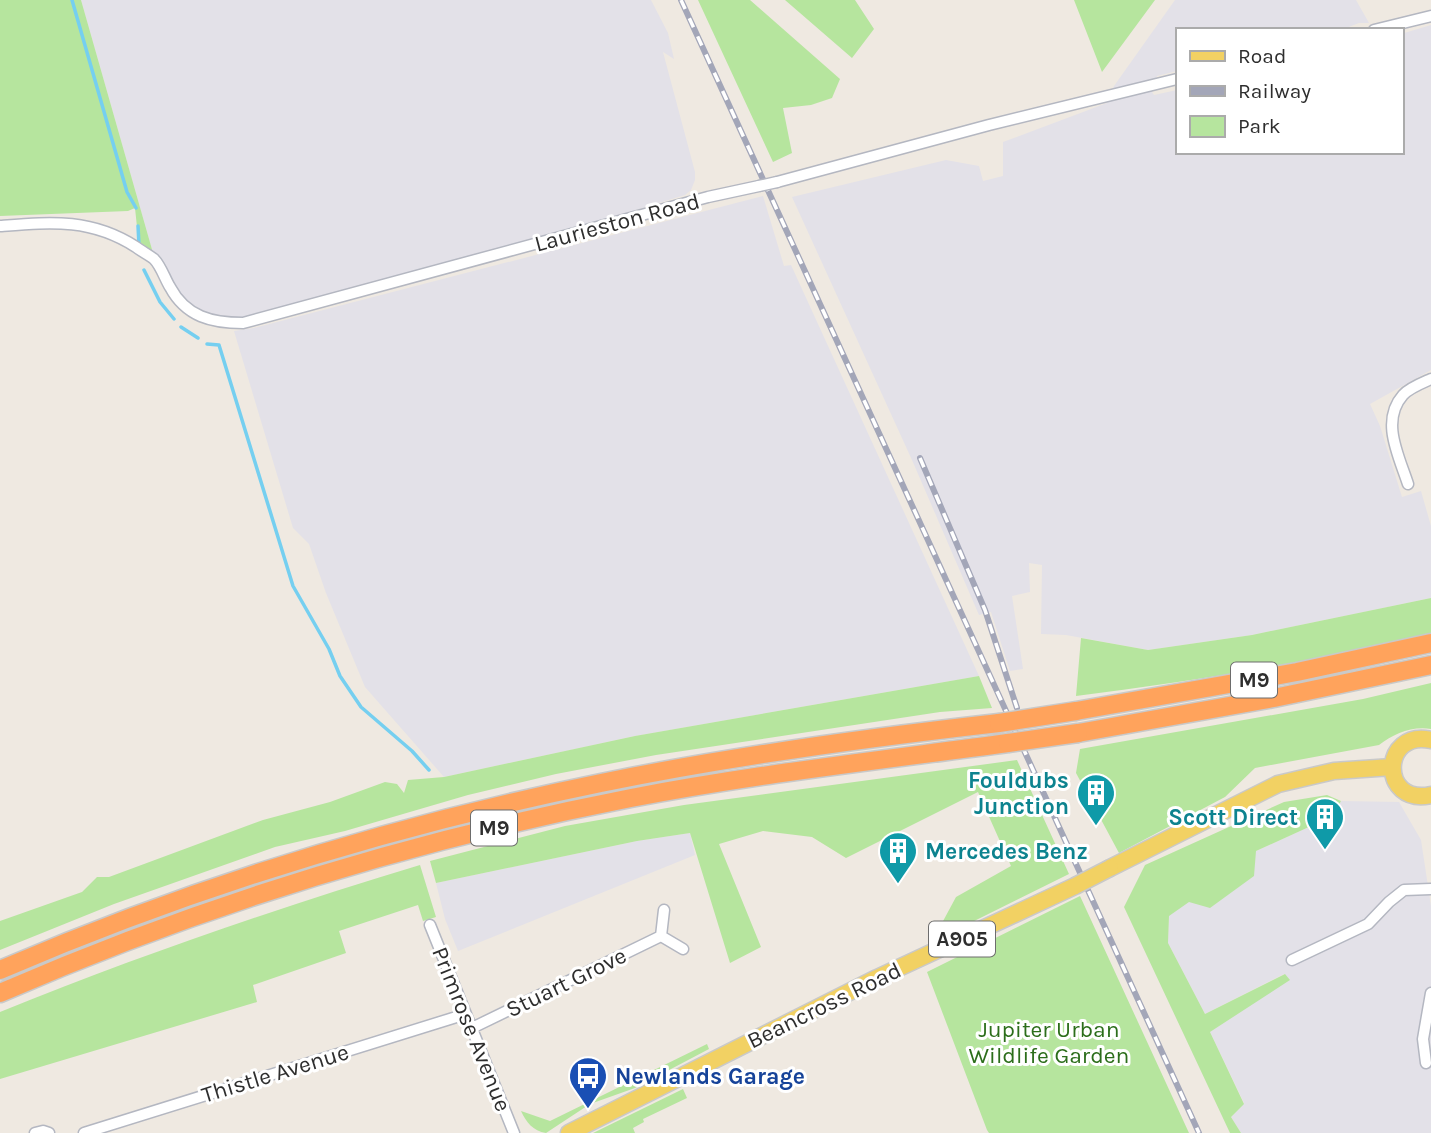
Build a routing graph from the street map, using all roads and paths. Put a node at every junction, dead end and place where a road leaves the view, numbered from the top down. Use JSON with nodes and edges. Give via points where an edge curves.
{"nodes":[{"id":1,"x":1431,"y":16,"type":"edge"},
{"id":2,"x":1382,"y":28,"type":"edge"},
{"id":3,"x":1176,"y":79,"type":"edge"},
{"id":4,"x":0,"y":226,"type":"edge"},
{"id":5,"x":1431,"y":379,"type":"edge"},
{"id":6,"x":1408,"y":484,"type":"dead end"},
{"id":7,"x":1431,"y":643,"type":"edge"},
{"id":8,"x":1431,"y":665,"type":"edge"},
{"id":9,"x":1431,"y":740,"type":"edge"},
{"id":10,"x":1392,"y":767,"type":"junction"},
{"id":11,"x":1431,"y":797,"type":"edge"},
{"id":12,"x":1431,"y":889,"type":"edge"},
{"id":13,"x":664,"y":910,"type":"dead end"},
{"id":14,"x":430,"y":925,"type":"dead end"},
{"id":15,"x":661,"y":936,"type":"junction"},
{"id":16,"x":683,"y":949,"type":"dead end"},
{"id":17,"x":1292,"y":960,"type":"dead end"},
{"id":18,"x":0,"y":970,"type":"edge"},
{"id":19,"x":0,"y":993,"type":"edge"},
{"id":20,"x":1431,"y":993,"type":"edge"},
{"id":21,"x":466,"y":1014,"type":"junction"},
{"id":22,"x":471,"y":1028,"type":"junction"},
{"id":23,"x":1426,"y":1063,"type":"dead end"},
{"id":24,"x":35,"y":1133,"type":"edge"},
{"id":25,"x":49,"y":1133,"type":"edge"},
{"id":26,"x":85,"y":1133,"type":"edge"},
{"id":27,"x":514,"y":1133,"type":"edge"},
{"id":28,"x":569,"y":1133,"type":"edge"}],
"edges":[{"from":1,"to":2,"type":"street"},
{"from":3,"to":4,"type":"street","name":"Laurieston Road","bridge":true,"via":[[720,194],[243,323],[196,316],[172,292],[155,260],[117,235],[57,222]]},
{"from":5,"to":6,"type":"street","via":[[1404,393],[1391,418]]},
{"from":7,"to":18,"type":"highway","number":"M9","bridge":true,"via":[[1076,711],[694,766],[492,807],[256,873]]},
{"from":8,"to":19,"type":"highway","number":"M9","bridge":true,"via":[[1078,733],[723,781],[491,828],[268,891]]},
{"from":9,"to":10,"type":"main road","via":[[1407,742]]},
{"from":10,"to":11,"type":"main road","via":[[1402,790]]},
{"from":10,"to":28,"type":"main road","name":"Beancross Road","number":"A905","bridge":true,"via":[[1334,771],[1278,784]]},
{"from":12,"to":17,"type":"street","via":[[1404,890],[1368,924]]},
{"from":13,"to":15,"type":"street"},
{"from":14,"to":21,"type":"street","name":"Primrose Avenue"},
{"from":15,"to":16,"type":"street"},
{"from":15,"to":22,"type":"street","name":"Stuart Grove"},
{"from":20,"to":23,"type":"street","via":[[1423,1039]]},
{"from":21,"to":22,"type":"street","name":"Primrose Avenue"},
{"from":21,"to":26,"type":"street","name":"Thistle Avenue"},
{"from":22,"to":27,"type":"street","name":"Primrose Avenue"},
{"from":24,"to":25,"type":"street"}]}
